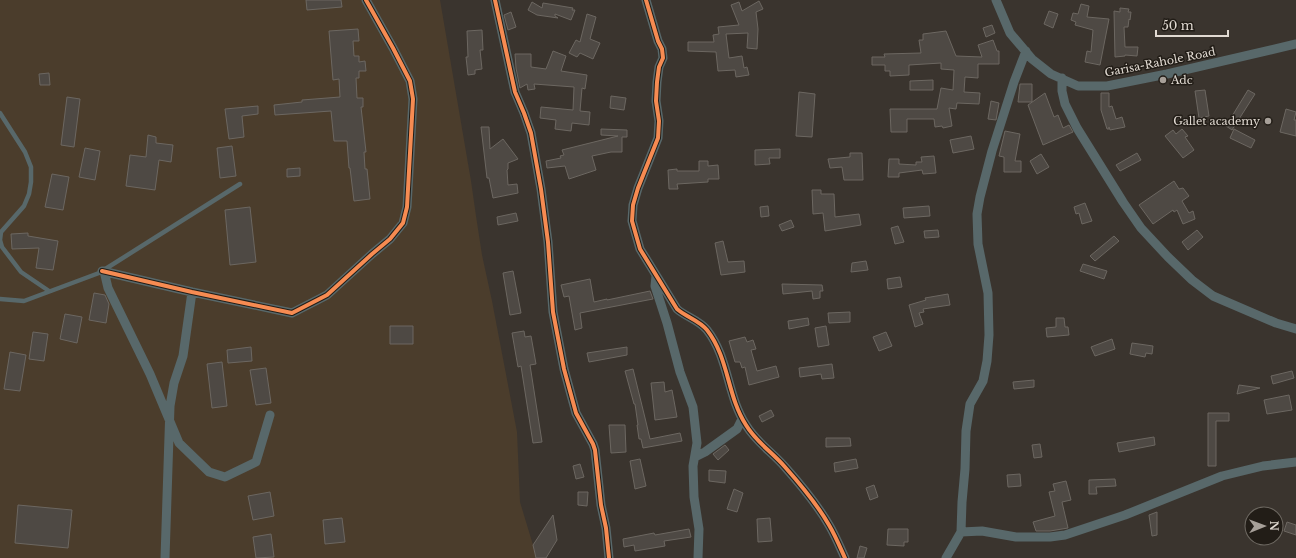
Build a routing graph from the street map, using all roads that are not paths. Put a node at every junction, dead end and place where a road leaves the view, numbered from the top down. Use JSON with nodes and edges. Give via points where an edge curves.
{"nodes":[{"id":1,"x":366,"y":0,"type":"edge"},
{"id":2,"x":495,"y":0,"type":"edge"},
{"id":3,"x":646,"y":0,"type":"edge"},
{"id":4,"x":996,"y":0,"type":"edge"},
{"id":5,"x":1296,"y":44,"type":"edge"},
{"id":6,"x":1026,"y":51,"type":"junction"},
{"id":7,"x":1062,"y":78,"type":"junction"},
{"id":8,"x":0,"y":113,"type":"edge"},
{"id":9,"x":240,"y":184,"type":"dead end"},
{"id":10,"x":103,"y":271,"type":"junction"},
{"id":11,"x":656,"y":276,"type":"junction"},
{"id":12,"x":49,"y":291,"type":"junction"},
{"id":13,"x":192,"y":292,"type":"junction"},
{"id":14,"x":0,"y":299,"type":"edge"},
{"id":15,"x":1296,"y":329,"type":"edge"},
{"id":16,"x":270,"y":415,"type":"dead end"},
{"id":17,"x":742,"y":419,"type":"junction"},
{"id":18,"x":169,"y":420,"type":"junction"},
{"id":19,"x":695,"y":457,"type":"junction"},
{"id":20,"x":1296,"y":462,"type":"edge"},
{"id":21,"x":961,"y":532,"type":"junction"},
{"id":22,"x":165,"y":558,"type":"edge"},
{"id":23,"x":609,"y":558,"type":"edge"},
{"id":24,"x":698,"y":558,"type":"edge"},
{"id":25,"x":845,"y":558,"type":"edge"},
{"id":26,"x":946,"y":558,"type":"edge"}],
"edges":[{"from":1,"to":13,"type":"street","via":[[410,81],[413,99],[407,207],[403,223],[390,239],[327,295],[292,313]]},
{"from":2,"to":23,"type":"street","via":[[515,92],[531,133],[542,189],[554,320],[576,412],[595,450]]},
{"from":3,"to":11,"type":"street","via":[[663,58],[657,82],[659,133],[638,188],[632,221],[640,249]]},
{"from":4,"to":6,"type":"street","name":"Garisa-Rahole Road","via":[[1010,33]]},
{"from":5,"to":7,"type":"street","name":"Garisa-Rahole Road","via":[[1106,86],[1078,86]]},
{"from":6,"to":7,"type":"street","name":"Garisa-Rahole Road","via":[[1051,74]]},
{"from":6,"to":21,"type":"street","via":[[992,152],[977,214],[978,244],[988,293],[989,335],[983,381],[970,404],[966,431]]},
{"from":7,"to":15,"type":"street","via":[[1065,104],[1077,128],[1141,228],[1168,257],[1213,296]]},
{"from":8,"to":12,"type":"lane","via":[[25,152],[31,167],[31,182],[24,206],[1,232],[0,240],[2,247],[21,272]]},
{"from":9,"to":10,"type":"lane"},
{"from":10,"to":12,"type":"lane"},
{"from":10,"to":13,"type":"street"},
{"from":10,"to":18,"type":"street","via":[[108,288],[150,374]]},
{"from":11,"to":17,"type":"street","via":[[677,309],[698,321],[713,340]]},
{"from":11,"to":19,"type":"street","via":[[655,286],[693,407],[698,443]]},
{"from":12,"to":14,"type":"lane","via":[[24,301]]},
{"from":13,"to":18,"type":"street","via":[[183,356],[174,384]]},
{"from":16,"to":18,"type":"street","via":[[256,462],[225,477],[210,472],[190,454],[179,442]]},
{"from":17,"to":19,"type":"street","via":[[737,429]]},
{"from":17,"to":25,"type":"street","via":[[754,437],[806,492],[829,525]]},
{"from":18,"to":22,"type":"street"},
{"from":19,"to":24,"type":"street","via":[[694,497],[700,530]]},
{"from":20,"to":21,"type":"street","via":[[1263,466],[1222,476],[1124,515],[1065,535],[1016,537],[982,531]]},
{"from":21,"to":26,"type":"street"}]}
